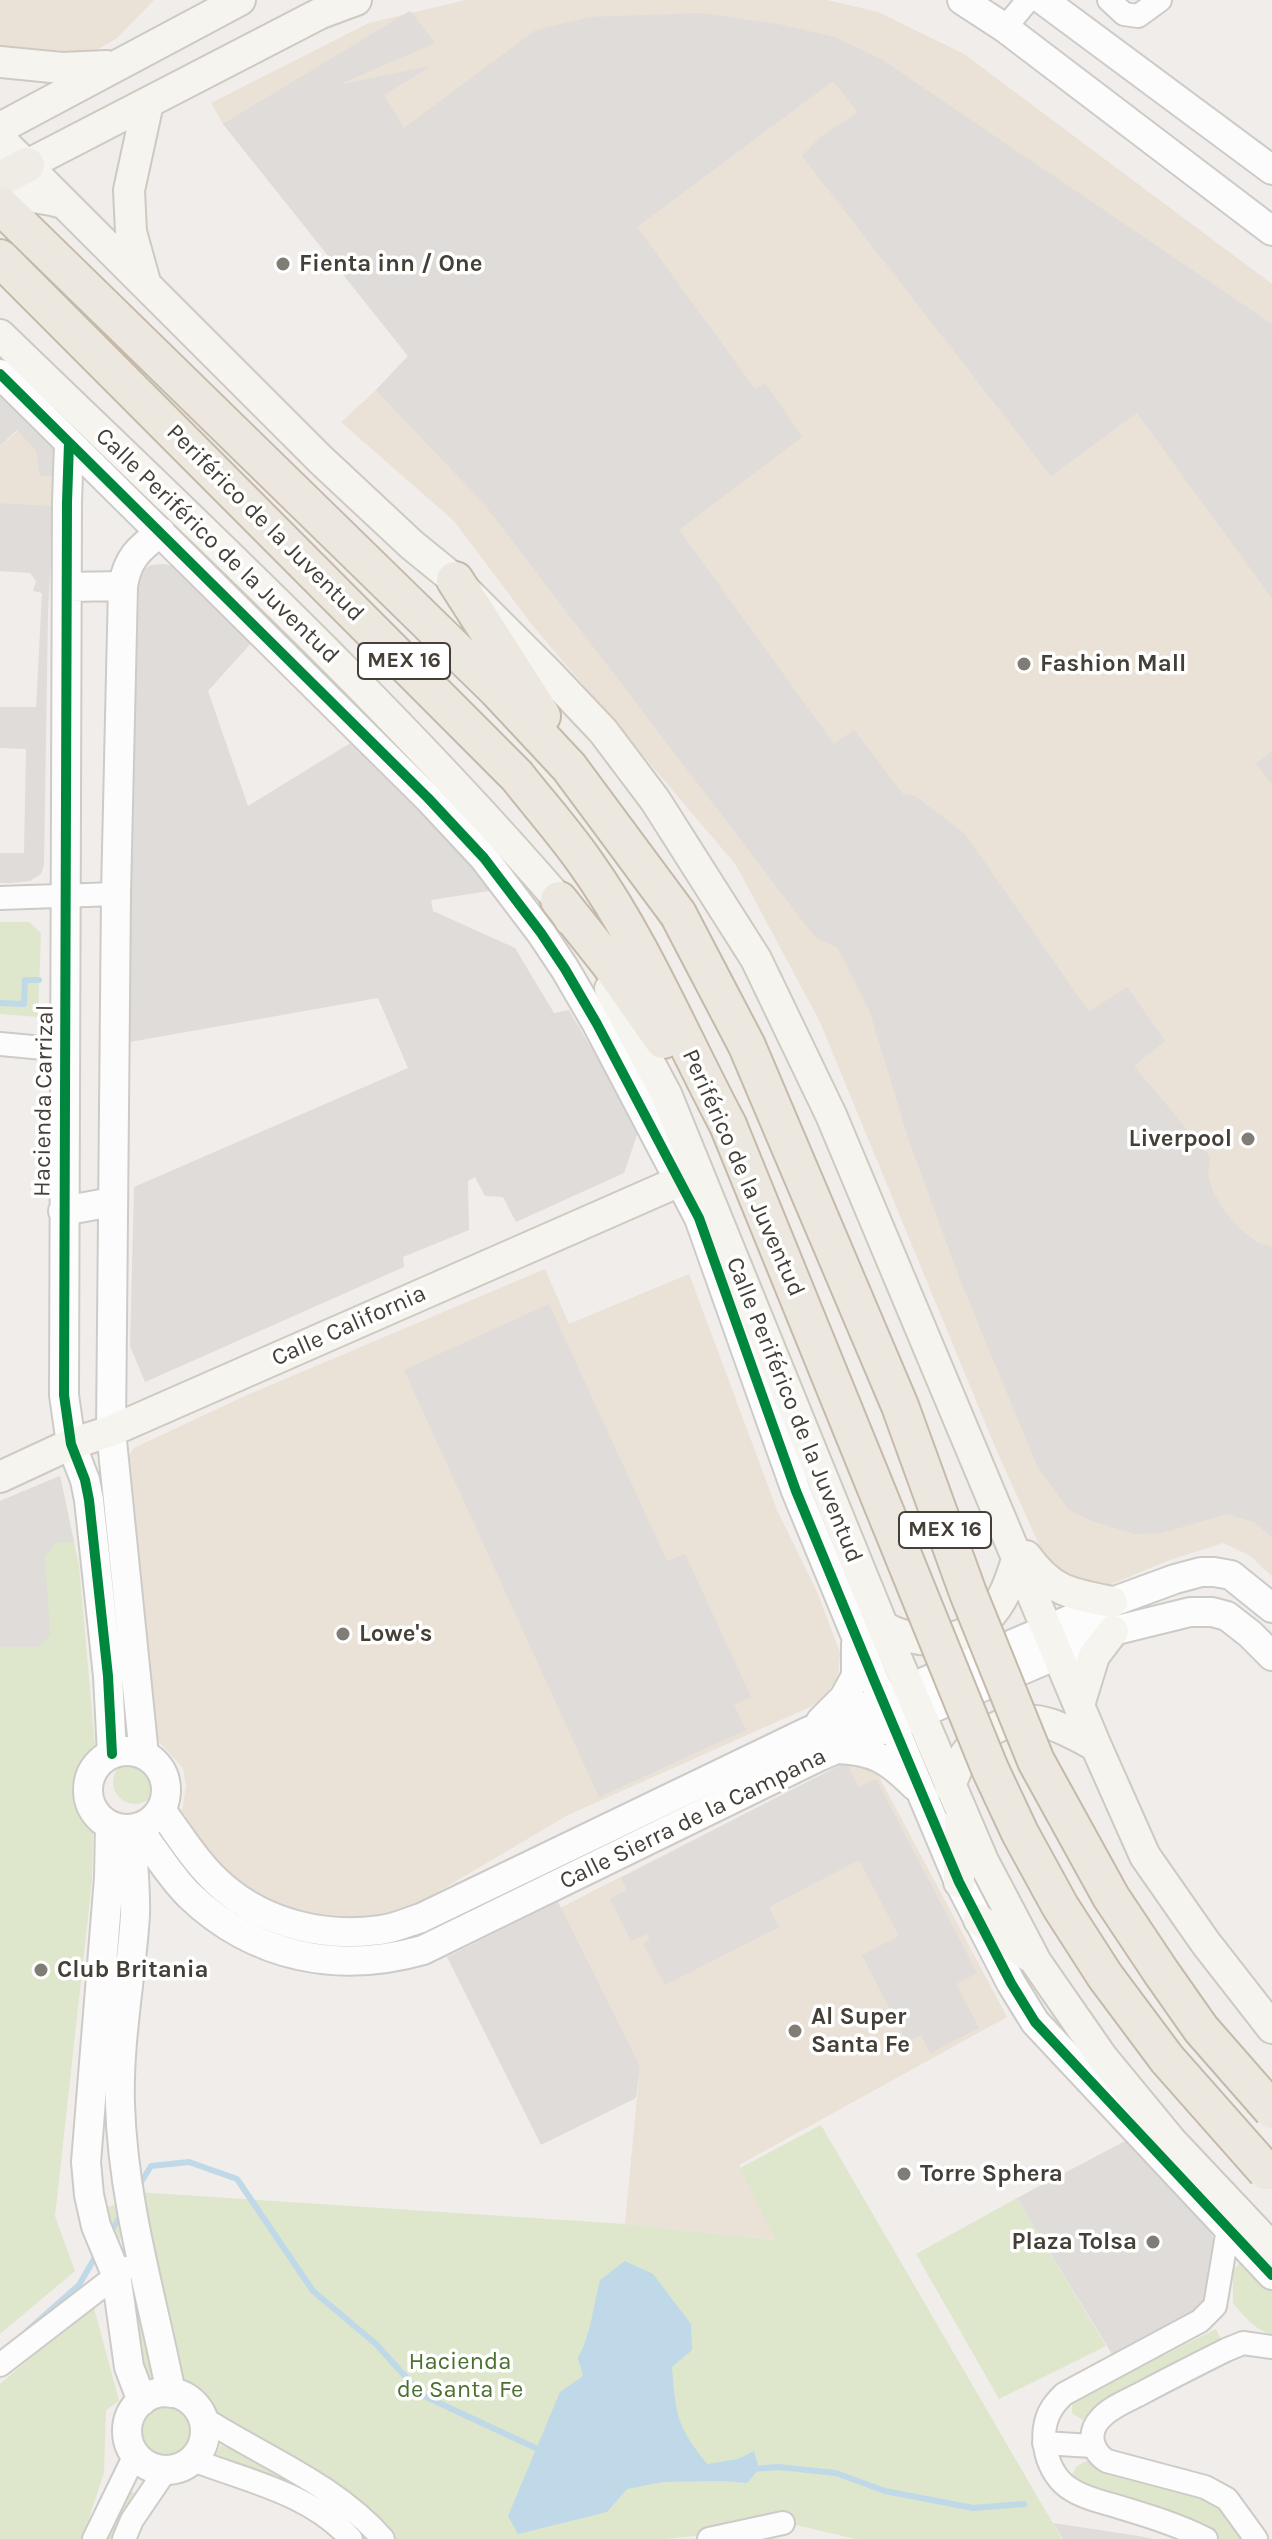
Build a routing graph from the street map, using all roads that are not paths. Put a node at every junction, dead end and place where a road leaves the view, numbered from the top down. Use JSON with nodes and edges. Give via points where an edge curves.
{"nodes":[{"id":1,"x":240,"y":0,"type":"edge"},
{"id":2,"x":356,"y":0,"type":"edge"},
{"id":3,"x":1028,"y":0,"type":"edge"},
{"id":4,"x":1043,"y":0,"type":"edge"},
{"id":5,"x":1109,"y":0,"type":"edge"},
{"id":6,"x":1160,"y":0,"type":"edge"},
{"id":7,"x":975,"y":3,"type":"edge"},
{"id":8,"x":1005,"y":28,"type":"junction"},
{"id":9,"x":0,"y":62,"type":"edge"},
{"id":10,"x":117,"y":65,"type":"junction"},
{"id":11,"x":148,"y":103,"type":"junction"},
{"id":12,"x":0,"y":128,"type":"edge"},
{"id":13,"x":0,"y":139,"type":"edge"},
{"id":14,"x":1272,"y":170,"type":"edge"},
{"id":15,"x":8,"y":188,"type":"edge"},
{"id":16,"x":1272,"y":231,"type":"edge"},
{"id":17,"x":0,"y":258,"type":"edge"},
{"id":18,"x":145,"y":284,"type":"junction"},
{"id":19,"x":0,"y":335,"type":"edge"},
{"id":20,"x":0,"y":363,"type":"edge"},
{"id":21,"x":0,"y":374,"type":"edge"},
{"id":22,"x":43,"y":376,"type":"junction"},
{"id":23,"x":69,"y":443,"type":"junction"},
{"id":24,"x":161,"y":532,"type":"junction"},
{"id":25,"x":455,"y":580,"type":"junction"},
{"id":26,"x":123,"y":586,"type":"junction"},
{"id":27,"x":68,"y":587,"type":"junction"},
{"id":28,"x":569,"y":767,"type":"junction"},
{"id":29,"x":116,"y":894,"type":"junction"},
{"id":30,"x":67,"y":896,"type":"junction"},
{"id":31,"x":0,"y":898,"type":"edge"},
{"id":32,"x":559,"y":900,"type":"junction"},
{"id":33,"x":0,"y":1044,"type":"edge"},
{"id":34,"x":65,"y":1050,"type":"junction"},
{"id":35,"x":724,"y":1119,"type":"junction"},
{"id":36,"x":689,"y":1176,"type":"junction"},
{"id":37,"x":112,"y":1202,"type":"junction"},
{"id":38,"x":63,"y":1211,"type":"junction"},
{"id":39,"x":111,"y":1431,"type":"junction"},
{"id":40,"x":71,"y":1444,"type":"junction"},
{"id":41,"x":0,"y":1477,"type":"edge"},
{"id":42,"x":1003,"y":1523,"type":"junction"},
{"id":43,"x":1018,"y":1557,"type":"junction"},
{"id":44,"x":1272,"y":1608,"type":"edge"},
{"id":45,"x":1112,"y":1616,"type":"junction"},
{"id":46,"x":869,"y":1631,"type":"junction"},
{"id":47,"x":1052,"y":1641,"type":"junction"},
{"id":48,"x":1272,"y":1656,"type":"edge"},
{"id":49,"x":1079,"y":1705,"type":"junction"},
{"id":50,"x":901,"y":1706,"type":"junction"},
{"id":51,"x":807,"y":1732,"type":"junction"},
{"id":52,"x":1096,"y":1746,"type":"junction"},
{"id":53,"x":836,"y":1749,"type":"junction"},
{"id":54,"x":112,"y":1754,"type":"junction"},
{"id":55,"x":144,"y":1755,"type":"junction"},
{"id":56,"x":739,"y":1781,"type":"junction"},
{"id":57,"x":944,"y":1796,"type":"junction"},
{"id":58,"x":161,"y":1810,"type":"junction"},
{"id":59,"x":126,"y":1828,"type":"junction"},
{"id":60,"x":959,"y":1882,"type":"junction"},
{"id":61,"x":182,"y":1887,"type":"junction"},
{"id":62,"x":479,"y":1891,"type":"junction"},
{"id":63,"x":135,"y":1913,"type":"junction"},
{"id":64,"x":494,"y":1916,"type":"junction"},
{"id":65,"x":979,"y":1920,"type":"junction"},
{"id":66,"x":1036,"y":1962,"type":"junction"},
{"id":67,"x":1272,"y":2028,"type":"edge"},
{"id":68,"x":1272,"y":2110,"type":"edge"},
{"id":69,"x":1269,"y":2173,"type":"edge"},
{"id":70,"x":128,"y":2189,"type":"junction"},
{"id":71,"x":89,"y":2195,"type":"junction"},
{"id":72,"x":1228,"y":2229,"type":"junction"},
{"id":73,"x":1272,"y":2248,"type":"edge"},
{"id":74,"x":141,"y":2260,"type":"junction"},
{"id":75,"x":116,"y":2274,"type":"junction"},
{"id":76,"x":1272,"y":2275,"type":"edge"},
{"id":77,"x":1272,"y":2347,"type":"edge"},
{"id":78,"x":0,"y":2365,"type":"edge"},
{"id":79,"x":171,"y":2393,"type":"junction"},
{"id":80,"x":142,"y":2401,"type":"junction"},
{"id":81,"x":203,"y":2418,"type":"junction"},
{"id":82,"x":1044,"y":2443,"type":"junction"},
{"id":83,"x":1092,"y":2446,"type":"junction"},
{"id":84,"x":135,"y":2455,"type":"junction"},
{"id":85,"x":180,"y":2465,"type":"junction"},
{"id":86,"x":783,"y":2523,"type":"dead end"},
{"id":87,"x":94,"y":2539,"type":"edge"},
{"id":88,"x":124,"y":2539,"type":"edge"},
{"id":89,"x":351,"y":2539,"type":"edge"},
{"id":90,"x":383,"y":2539,"type":"edge"},
{"id":91,"x":709,"y":2539,"type":"edge"},
{"id":92,"x":1206,"y":2539,"type":"edge"},
{"id":93,"x":1256,"y":2539,"type":"edge"}],
"edges":[{"from":1,"to":10,"type":"main road"},
{"from":2,"to":11,"type":"main road"},
{"from":3,"to":8,"type":"street"},
{"from":4,"to":14,"type":"street"},
{"from":5,"to":6,"type":"street","via":[[1124,14],[1138,16]]},
{"from":7,"to":8,"type":"street"},
{"from":8,"to":16,"type":"street"},
{"from":9,"to":10,"type":"main road","via":[[62,68]]},
{"from":10,"to":12,"type":"main road"},
{"from":11,"to":15,"type":"main road"},
{"from":11,"to":18,"type":"main road","via":[[129,190],[131,232]]},
{"from":13,"to":15,"type":"main road"},
{"from":15,"to":18,"type":"main road","via":[[63,203]]},
{"from":15,"to":28,"type":"highway","name":"Periférico de la Juventud","number":"MEX 16"},
{"from":17,"to":35,"type":"highway","name":"Periférico de la Juventud","number":"MEX 16","via":[[517,776],[616,911]]},
{"from":18,"to":25,"type":"main road","via":[[321,460]]},
{"from":19,"to":22,"type":"main road","name":"Calle Periférico de la Juventud"},
{"from":20,"to":22,"type":"main road"},
{"from":21,"to":23,"type":"street"},
{"from":22,"to":32,"type":"main road","name":"Calle Periférico de la Juventud","via":[[330,655]]},
{"from":23,"to":24,"type":"street"},
{"from":23,"to":27,"type":"street","name":"Hacienda Carrizal"},
{"from":24,"to":26,"type":"street","via":[[128,563]]},
{"from":24,"to":36,"type":"street","via":[[484,858],[581,994]]},
{"from":25,"to":28,"type":"highway","via":[[550,727]]},
{"from":25,"to":42,"type":"main road","via":[[603,731],[655,800],[756,959],[831,1115]]},
{"from":26,"to":27,"type":"street"},
{"from":26,"to":29,"type":"street"},
{"from":27,"to":30,"type":"street","name":"Hacienda Carrizal"},
{"from":28,"to":68,"type":"highway","name":"Periférico de la Juventud","number":"MEX 16","bridge":true,"via":[[678,914],[747,1046],[900,1406],[1036,1761],[1136,1935],[1201,2029]]},
{"from":29,"to":30,"type":"street"},
{"from":29,"to":37,"type":"street"},
{"from":30,"to":31,"type":"street"},
{"from":30,"to":34,"type":"street","name":"Hacienda Carrizal"},
{"from":32,"to":35,"type":"highway"},
{"from":32,"to":36,"type":"main road","name":"Calle Periférico de la Juventud","via":[[666,1094]]},
{"from":33,"to":34,"type":"street"},
{"from":34,"to":38,"type":"street","name":"Hacienda Carrizal"},
{"from":35,"to":69,"type":"highway","name":"Periférico de la Juventud","number":"MEX 16","bridge":true,"via":[[1020,1833],[1105,1976],[1167,2059]]},
{"from":36,"to":39,"type":"main road","name":"Calle California"},
{"from":36,"to":46,"type":"main road","name":"Calle Periférico de la Juventud"},
{"from":37,"to":38,"type":"street"},
{"from":37,"to":39,"type":"street"},
{"from":38,"to":40,"type":"street","name":"Hacienda Carrizal","via":[[64,1395]]},
{"from":39,"to":40,"type":"main road","name":"Calle California"},
{"from":39,"to":55,"type":"street"},
{"from":40,"to":41,"type":"main road","name":"Calle California"},
{"from":40,"to":54,"type":"street","name":"Hacienda Carrizal","via":[[89,1500]]},
{"from":42,"to":43,"type":"main road"},
{"from":42,"to":45,"type":"main road","via":[[1049,1583]]},
{"from":43,"to":46,"type":"main road","via":[[991,1614],[959,1636],[920,1641]]},
{"from":43,"to":47,"type":"main road"},
{"from":44,"to":45,"type":"street","name":"Calle Sierra de la Campana","via":[[1231,1575],[1201,1572],[1175,1579]]},
{"from":45,"to":47,"type":"street","name":"Calle Sierra de la Campana"},
{"from":45,"to":48,"type":"street","name":"Calle Sierra de la Campana","via":[[1212,1612],[1227,1616]]},
{"from":45,"to":49,"type":"main road"},
{"from":46,"to":50,"type":"main road","name":"Calle Periférico de la Juventud"},
{"from":46,"to":51,"type":"street","via":[[856,1676],[832,1713]]},
{"from":47,"to":49,"type":"main road"},
{"from":47,"to":50,"type":"street","name":"Calle Sierra de la Campana"},
{"from":49,"to":52,"type":"main road"},
{"from":50,"to":51,"type":"street","name":"Calle Sierra de la Campana"},
{"from":50,"to":53,"type":"street","name":"Calle Sierra de la Campana"},
{"from":50,"to":57,"type":"main road","name":"Calle Periférico de la Juventud"},
{"from":51,"to":56,"type":"street","name":"Calle Sierra de la Campana"},
{"from":52,"to":57,"type":"main road","via":[[1049,1723],[1005,1724],[969,1747]]},
{"from":52,"to":67,"type":"main road","via":[[1145,1856]]},
{"from":53,"to":56,"type":"street","name":"Calle Sierra de la Campana"},
{"from":53,"to":57,"type":"street","via":[[882,1758]]},
{"from":54,"to":55,"type":"street"},
{"from":54,"to":59,"type":"street","via":[[93,1771],[88,1796],[92,1808]]},
{"from":55,"to":58,"type":"street","via":[[155,1762],[167,1785]]},
{"from":56,"to":62,"type":"street","name":"Calle Sierra de la Campana"},
{"from":56,"to":64,"type":"street","name":"Calle Sierra de la Campana"},
{"from":57,"to":60,"type":"main road"},
{"from":57,"to":60,"type":"street"},
{"from":57,"to":66,"type":"main road","name":"Calle Periférico de la Juventud"},
{"from":58,"to":59,"type":"street","via":[[155,1818]]},
{"from":58,"to":62,"type":"street","name":"Calle Sierra de la Campana","via":[[223,1887],[256,1911],[301,1927],[338,1933],[383,1930]]},
{"from":59,"to":61,"type":"street","name":"Calle Sierra de la Campana"},
{"from":59,"to":63,"type":"street"},
{"from":59,"to":71,"type":"street","via":[[109,1878],[86,2162]]},
{"from":60,"to":65,"type":"street"},
{"from":61,"to":63,"type":"street","via":[[157,1888]]},
{"from":61,"to":64,"type":"street","name":"Calle Sierra de la Campana","via":[[219,1921],[247,1937],[312,1959],[377,1961],[407,1954]]},
{"from":62,"to":64,"type":"street"},
{"from":63,"to":70,"type":"street","via":[[120,2104]]},
{"from":65,"to":66,"type":"main road"},
{"from":65,"to":72,"type":"street","via":[[1035,2022]]},
{"from":66,"to":73,"type":"main road","name":"Calle Periférico de la Juventud","via":[[1172,2142]]},
{"from":70,"to":71,"type":"street"},
{"from":70,"to":74,"type":"street"},
{"from":71,"to":75,"type":"street"},
{"from":72,"to":76,"type":"street"},
{"from":72,"to":82,"type":"street","via":[[1215,2306],[1200,2321],[1064,2394],[1051,2408]]},
{"from":74,"to":75,"type":"street"},
{"from":74,"to":79,"type":"street"},
{"from":75,"to":78,"type":"street"},
{"from":75,"to":80,"type":"street","via":[[129,2367]]},
{"from":77,"to":83,"type":"street","via":[[1235,2346],[1123,2403],[1099,2420]]},
{"from":79,"to":80,"type":"street"},
{"from":79,"to":81,"type":"street","via":[[195,2405]]},
{"from":80,"to":84,"type":"street","via":[[127,2426]]},
{"from":81,"to":85,"type":"street","via":[[204,2441]]},
{"from":81,"to":90,"type":"street","via":[[332,2493]]},
{"from":82,"to":83,"type":"street"},
{"from":82,"to":92,"type":"street","via":[[1056,2474],[1069,2489]]},
{"from":83,"to":93,"type":"street","via":[[1107,2461],[1205,2487],[1227,2499]]},
{"from":84,"to":85,"type":"street","via":[[149,2466]]},
{"from":84,"to":87,"type":"street"},
{"from":85,"to":88,"type":"street","via":[[132,2520]]},
{"from":85,"to":89,"type":"street","via":[[278,2489]]},
{"from":86,"to":91,"type":"street"}]}
